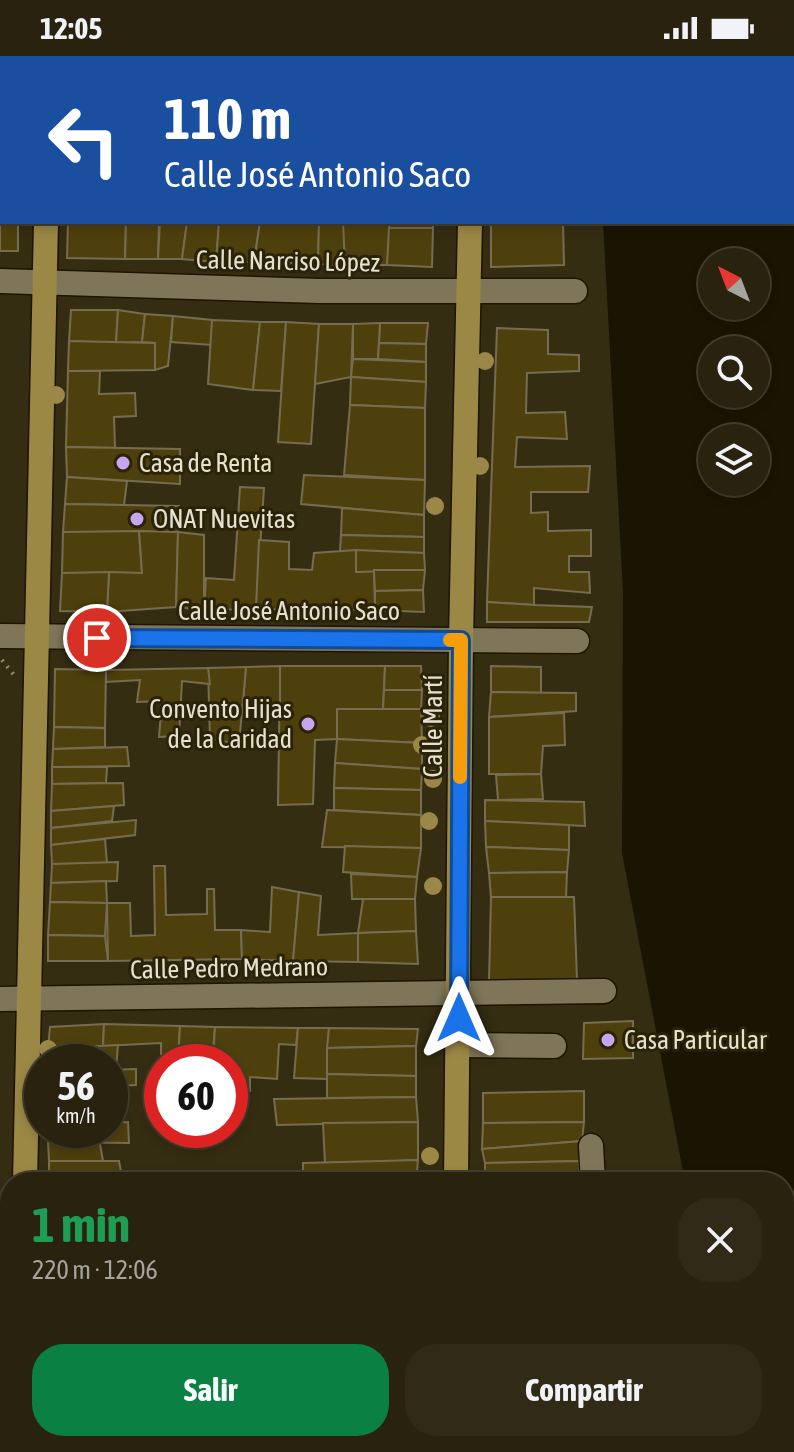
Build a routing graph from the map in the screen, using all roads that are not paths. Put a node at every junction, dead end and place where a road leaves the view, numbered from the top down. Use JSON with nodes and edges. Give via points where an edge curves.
{"nodes":[{"id":1,"x":46,"y":224,"type":"edge"},
{"id":2,"x":470,"y":224,"type":"edge"},
{"id":3,"x":0,"y":281,"type":"edge"},
{"id":4,"x":45,"y":283,"type":"junction"},
{"id":5,"x":468,"y":291,"type":"junction"},
{"id":6,"x":575,"y":291,"type":"dead end"},
{"id":7,"x":0,"y":636,"type":"edge"},
{"id":8,"x":37,"y":637,"type":"junction"},
{"id":9,"x":461,"y":640,"type":"junction"},
{"id":10,"x":577,"y":641,"type":"dead end"},
{"id":11,"x":459,"y":991,"type":"junction"},
{"id":12,"x":604,"y":991,"type":"dead end"},
{"id":13,"x":0,"y":999,"type":"edge"},
{"id":14,"x":30,"y":1000,"type":"junction"},
{"id":15,"x":459,"y":1045,"type":"junction"},
{"id":16,"x":554,"y":1046,"type":"dead end"},
{"id":17,"x":591,"y":1146,"type":"dead end"},
{"id":18,"x":25,"y":1172,"type":"edge"},
{"id":19,"x":456,"y":1172,"type":"edge"},
{"id":20,"x":592,"y":1172,"type":"edge"}],
"edges":[{"from":1,"to":4,"type":"main road"},
{"from":2,"to":5,"type":"main road","name":"Calle Martí"},
{"from":3,"to":4,"type":"street","name":"Calle Narciso López"},
{"from":4,"to":5,"type":"street","name":"Calle Narciso López"},
{"from":4,"to":8,"type":"main road"},
{"from":5,"to":6,"type":"street","name":"Calle Narciso López"},
{"from":5,"to":9,"type":"main road","name":"Calle Martí"},
{"from":7,"to":8,"type":"street","name":"Calle José Antonio Saco"},
{"from":8,"to":9,"type":"street","name":"Calle José Antonio Saco"},
{"from":8,"to":14,"type":"main road"},
{"from":9,"to":10,"type":"street","name":"Calle José Antonio Saco"},
{"from":9,"to":11,"type":"main road","name":"Calle Martí"},
{"from":11,"to":12,"type":"street","name":"Calle Pedro Medrano"},
{"from":11,"to":14,"type":"street","name":"Calle Pedro Medrano"},
{"from":11,"to":15,"type":"main road","name":"Calle Martí"},
{"from":13,"to":14,"type":"street","name":"Calle Pedro Medrano"},
{"from":14,"to":18,"type":"main road"},
{"from":15,"to":16,"type":"street"},
{"from":15,"to":19,"type":"main road","name":"Calle Martí"},
{"from":17,"to":20,"type":"street"}]}
